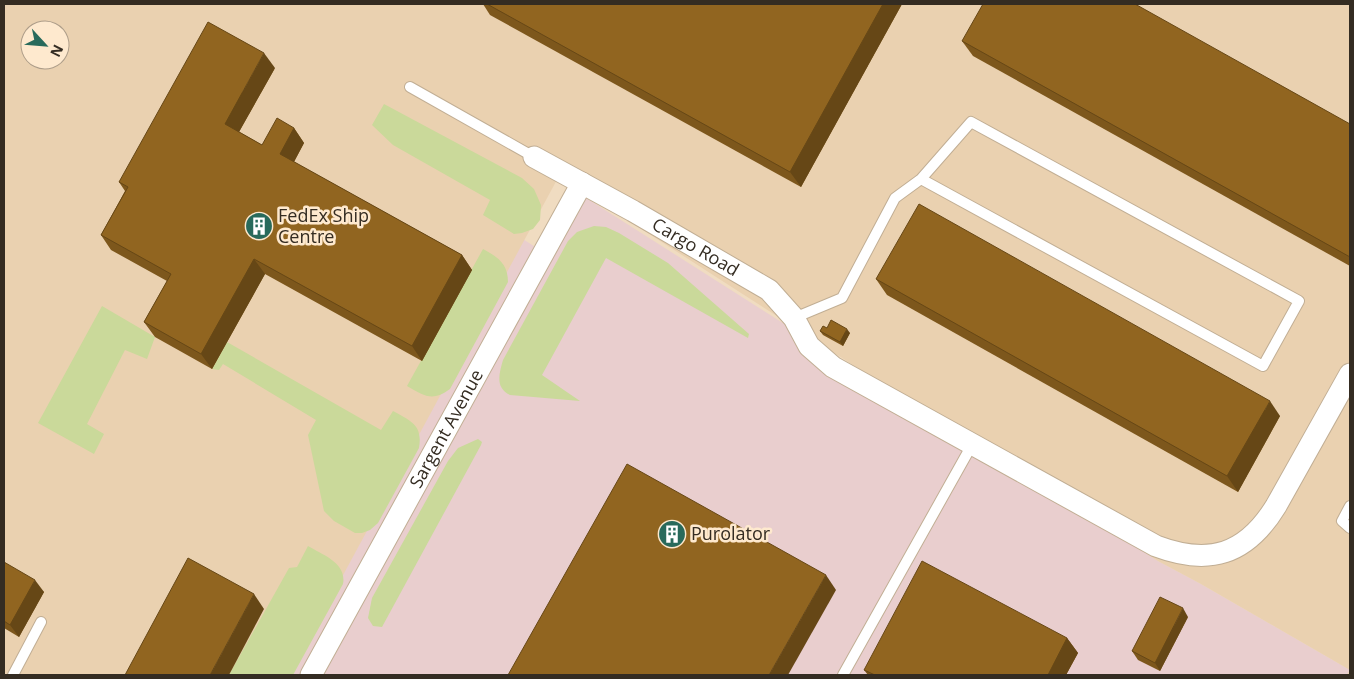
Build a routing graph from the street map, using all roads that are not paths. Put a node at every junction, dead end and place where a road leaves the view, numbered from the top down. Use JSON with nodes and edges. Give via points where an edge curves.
{"nodes":[{"id":1,"x":410,"y":87,"type":"dead end"},
{"id":2,"x":534,"y":157,"type":"joint"},
{"id":3,"x":922,"y":179,"type":"junction"},
{"id":4,"x":582,"y":183,"type":"junction"},
{"id":5,"x":794,"y":318,"type":"junction"},
{"id":6,"x":1350,"y":374,"type":"edge"},
{"id":7,"x":973,"y":444,"type":"junction"},
{"id":8,"x":1350,"y":506,"type":"edge"},
{"id":9,"x":1350,"y":528,"type":"edge"},
{"id":10,"x":41,"y":622,"type":"dead end"},
{"id":11,"x":13,"y":675,"type":"edge"},
{"id":12,"x":311,"y":675,"type":"edge"},
{"id":13,"x":843,"y":675,"type":"edge"}],
"edges":[{"from":1,"to":2,"type":"lane"},
{"from":2,"to":4,"type":"street","name":"Cargo Road"},
{"from":3,"to":3,"type":"lane","via":[[971,122],[1299,301],[1263,366]]},
{"from":3,"to":5,"type":"lane","via":[[895,198],[842,298]]},
{"from":4,"to":5,"type":"street","name":"Cargo Road","via":[[769,290]]},
{"from":4,"to":12,"type":"street","name":"Sargent Avenue"},
{"from":5,"to":7,"type":"street","name":"Cargo Road","via":[[809,346],[833,366]]},
{"from":6,"to":7,"type":"street","name":"Cargo Road","via":[[1267,522],[1229,551],[1212,555],[1187,556],[1156,546]]},
{"from":7,"to":13,"type":"lane"},
{"from":8,"to":9,"type":"lane","via":[[1342,521]]},
{"from":10,"to":11,"type":"lane"}]}
